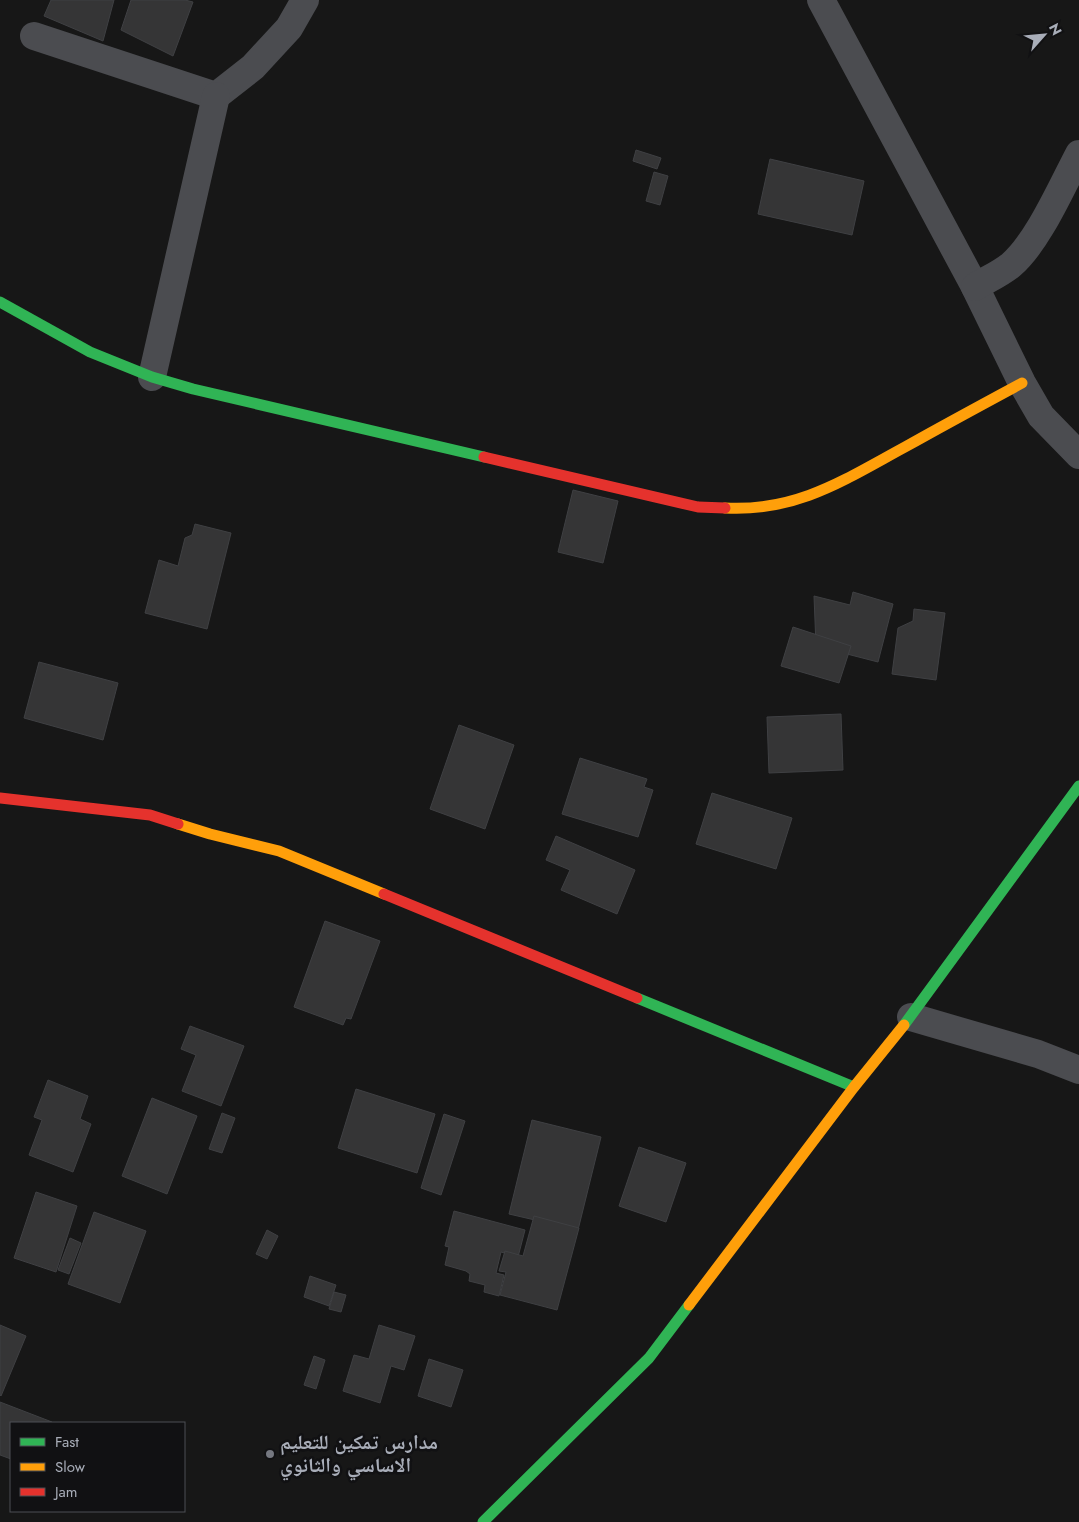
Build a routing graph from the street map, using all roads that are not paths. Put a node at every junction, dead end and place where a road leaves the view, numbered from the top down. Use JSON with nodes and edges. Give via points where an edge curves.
{"nodes":[{"id":1,"x":305,"y":0,"type":"edge"},
{"id":2,"x":820,"y":0,"type":"edge"},
{"id":3,"x":34,"y":36,"type":"dead end"},
{"id":4,"x":216,"y":96,"type":"junction"},
{"id":5,"x":1079,"y":154,"type":"edge"},
{"id":6,"x":975,"y":287,"type":"junction"},
{"id":7,"x":0,"y":302,"type":"edge"},
{"id":8,"x":152,"y":377,"type":"junction"},
{"id":9,"x":1022,"y":383,"type":"junction"},
{"id":10,"x":1079,"y":455,"type":"edge"},
{"id":11,"x":1079,"y":786,"type":"edge"},
{"id":12,"x":0,"y":798,"type":"edge"},
{"id":13,"x":911,"y":1017,"type":"junction"},
{"id":14,"x":1079,"y":1070,"type":"edge"},
{"id":15,"x":854,"y":1087,"type":"junction"},
{"id":16,"x":483,"y":1522,"type":"edge"}],
"edges":[{"from":1,"to":4,"type":"street","via":[[288,28],[253,67]]},
{"from":2,"to":6,"type":"street"},
{"from":3,"to":4,"type":"street"},
{"from":4,"to":8,"type":"street"},
{"from":5,"to":6,"type":"street","via":[[1027,248],[1011,265]]},
{"from":6,"to":9,"type":"street"},
{"from":7,"to":8,"type":"street","via":[[90,352]]},
{"from":8,"to":9,"type":"street","via":[[698,507],[740,509],[784,504],[824,490]]},
{"from":9,"to":10,"type":"street","via":[[1041,416]]},
{"from":11,"to":13,"type":"street"},
{"from":12,"to":15,"type":"street","via":[[150,815],[279,852]]},
{"from":13,"to":14,"type":"street","via":[[1038,1054]]},
{"from":13,"to":15,"type":"street"},
{"from":15,"to":16,"type":"street","via":[[649,1358]]}]}
